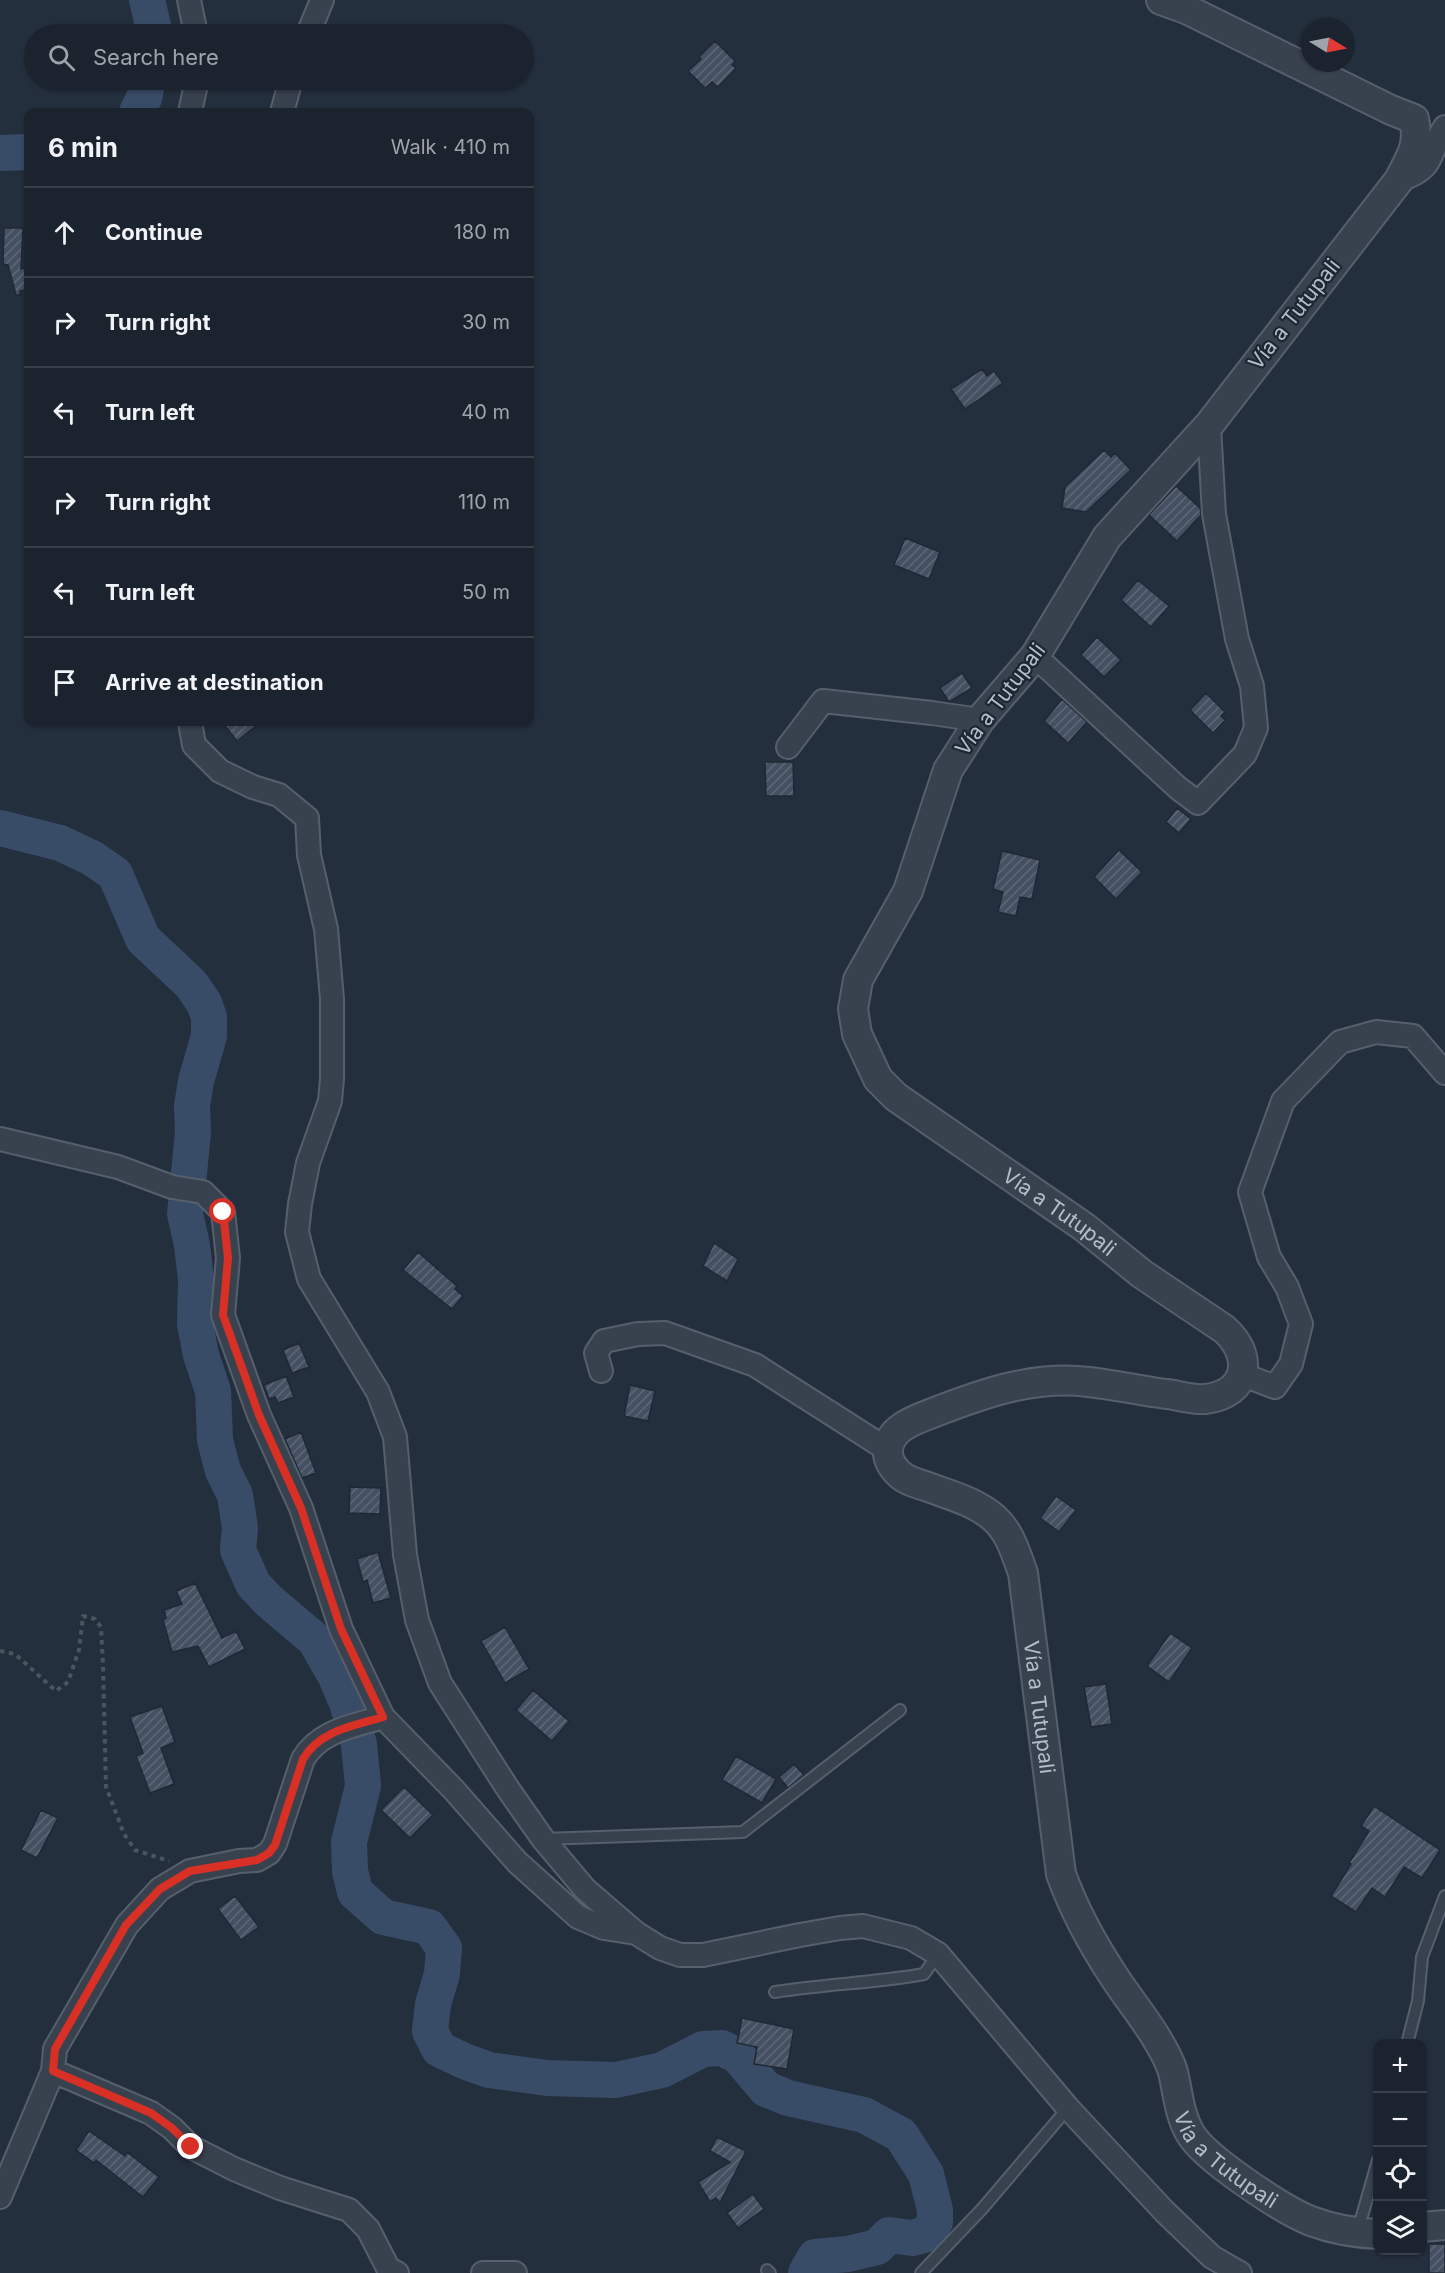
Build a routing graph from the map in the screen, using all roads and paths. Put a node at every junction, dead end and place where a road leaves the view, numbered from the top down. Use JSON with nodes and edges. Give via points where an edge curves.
{"nodes":[{"id":1,"x":189,"y":0,"type":"edge"},
{"id":2,"x":322,"y":0,"type":"edge"},
{"id":3,"x":1161,"y":0,"type":"edge"},
{"id":4,"x":194,"y":24,"type":"edge"},
{"id":5,"x":312,"y":24,"type":"edge"},
{"id":6,"x":195,"y":90,"type":"edge"},
{"id":7,"x":288,"y":90,"type":"edge"},
{"id":8,"x":191,"y":108,"type":"edge"},
{"id":9,"x":283,"y":108,"type":"edge"},
{"id":10,"x":1445,"y":127,"type":"edge"},
{"id":11,"x":1399,"y":180,"type":"junction"},
{"id":12,"x":1209,"y":425,"type":"junction"},
{"id":13,"x":1035,"y":656,"type":"junction"},
{"id":14,"x":980,"y":720,"type":"junction"},
{"id":15,"x":191,"y":726,"type":"edge"},
{"id":16,"x":196,"y":726,"type":"edge"},
{"id":17,"x":194,"y":745,"type":"junction"},
{"id":18,"x":788,"y":747,"type":"dead end"},
{"id":19,"x":1445,"y":1073,"type":"edge"},
{"id":20,"x":0,"y":1139,"type":"edge"},
{"id":21,"x":601,"y":1371,"type":"dead end"},
{"id":22,"x":1241,"y":1374,"type":"junction"},
{"id":23,"x":888,"y":1450,"type":"junction"},
{"id":24,"x":0,"y":1651,"type":"edge"},
{"id":25,"x":900,"y":1710,"type":"dead end"},
{"id":26,"x":375,"y":1720,"type":"junction"},
{"id":27,"x":543,"y":1839,"type":"junction"},
{"id":28,"x":190,"y":1871,"type":"junction"},
{"id":29,"x":1445,"y":1896,"type":"edge"},
{"id":30,"x":636,"y":1933,"type":"junction"},
{"id":31,"x":939,"y":1954,"type":"junction"},
{"id":32,"x":775,"y":1992,"type":"dead end"},
{"id":33,"x":1408,"y":2039,"type":"edge"},
{"id":34,"x":53,"y":2071,"type":"junction"},
{"id":35,"x":1068,"y":2108,"type":"junction"},
{"id":36,"x":1373,"y":2190,"type":"edge"},
{"id":37,"x":0,"y":2197,"type":"edge"},
{"id":38,"x":1445,"y":2225,"type":"edge"},
{"id":39,"x":1427,"y":2227,"type":"edge"},
{"id":40,"x":1367,"y":2234,"type":"edge"},
{"id":41,"x":397,"y":2273,"type":"edge"},
{"id":42,"x":483,"y":2273,"type":"edge"},
{"id":43,"x":515,"y":2273,"type":"edge"},
{"id":44,"x":921,"y":2273,"type":"edge"},
{"id":45,"x":1240,"y":2273,"type":"edge"}],
"edges":[{"from":1,"to":4,"type":"street"},
{"from":2,"to":5,"type":"street"},
{"from":3,"to":11,"type":"street","name":"Vía a Tutupali","via":[[1414,119],[1416,148]]},
{"from":6,"to":8,"type":"street"},
{"from":7,"to":9,"type":"street"},
{"from":10,"to":11,"type":"street","via":[[1426,167]]},
{"from":11,"to":12,"type":"street","name":"Vía a Tutupali"},
{"from":12,"to":13,"type":"street","name":"Vía a Tutupali","via":[[1107,537]]},
{"from":12,"to":13,"type":"street","via":[[1214,514],[1237,639],[1252,686],[1256,728],[1245,754],[1198,803]]},
{"from":13,"to":14,"type":"street","name":"Vía a Tutupali"},
{"from":14,"to":18,"type":"street","via":[[823,701]]},
{"from":14,"to":22,"type":"street","name":"Vía a Tutupali","via":[[948,770],[908,891],[858,980],[854,1009],[857,1034],[878,1079],[896,1097],[1084,1227],[1142,1274],[1232,1336],[1242,1351]]},
{"from":15,"to":17,"type":"street"},
{"from":16,"to":17,"type":"street"},
{"from":17,"to":27,"type":"street","via":[[220,771],[279,795],[308,818],[309,855],[326,929],[332,999],[332,1079],[330,1101],[308,1163],[300,1204],[297,1232],[303,1260],[309,1279],[378,1392],[395,1437],[405,1556],[417,1620],[440,1683]]},
{"from":19,"to":22,"type":"street","via":[[1413,1036],[1376,1032],[1340,1042],[1283,1101],[1250,1192],[1269,1257],[1287,1287],[1301,1324],[1291,1364],[1275,1387]]},
{"from":20,"to":26,"type":"street","via":[[203,1192],[223,1212],[228,1258],[223,1315],[259,1415],[301,1508]]},
{"from":21,"to":23,"type":"street","via":[[596,1353],[604,1341],[665,1333],[755,1365]]},
{"from":22,"to":23,"type":"street","via":[[1231,1391],[1203,1399],[1087,1381],[1013,1385],[908,1423]]},
{"from":23,"to":40,"type":"street","name":"Vía a Tutupali","via":[[894,1468],[904,1478],[983,1509],[1012,1542],[1023,1573],[1061,1874],[1084,1926],[1162,2049],[1191,2134],[1203,2151],[1276,2202],[1310,2221]]},
{"from":24,"to":28,"type":"path","via":[[15,1654],[56,1691],[68,1682],[79,1650],[83,1616],[95,1619],[101,1627],[106,1787],[124,1834],[135,1850]]},
{"from":25,"to":27,"type":"lane","via":[[743,1832]]},
{"from":26,"to":28,"type":"street","via":[[332,1732],[308,1751],[269,1853],[257,1860]]},
{"from":26,"to":30,"type":"street","via":[[454,1790],[517,1862],[578,1917],[604,1928]]},
{"from":27,"to":30,"type":"street","via":[[585,1889]]},
{"from":28,"to":34,"type":"street","via":[[160,1889],[126,1925],[55,2049]]},
{"from":29,"to":33,"type":"lane","via":[[1422,1957],[1418,2001]]},
{"from":30,"to":31,"type":"street","via":[[670,1952],[704,1955],[863,1926],[911,1938]]},
{"from":31,"to":32,"type":"lane","via":[[924,1974]]},
{"from":31,"to":35,"type":"street"},
{"from":34,"to":37,"type":"street"},
{"from":34,"to":41,"type":"street","via":[[151,2113],[191,2147],[234,2169],[349,2210],[368,2229],[388,2268]]},
{"from":35,"to":44,"type":"lane"},
{"from":35,"to":45,"type":"street","via":[[1204,2250]]},
{"from":36,"to":40,"type":"lane"},
{"from":38,"to":39,"type":"street"},
{"from":42,"to":43,"type":"street"}]}
